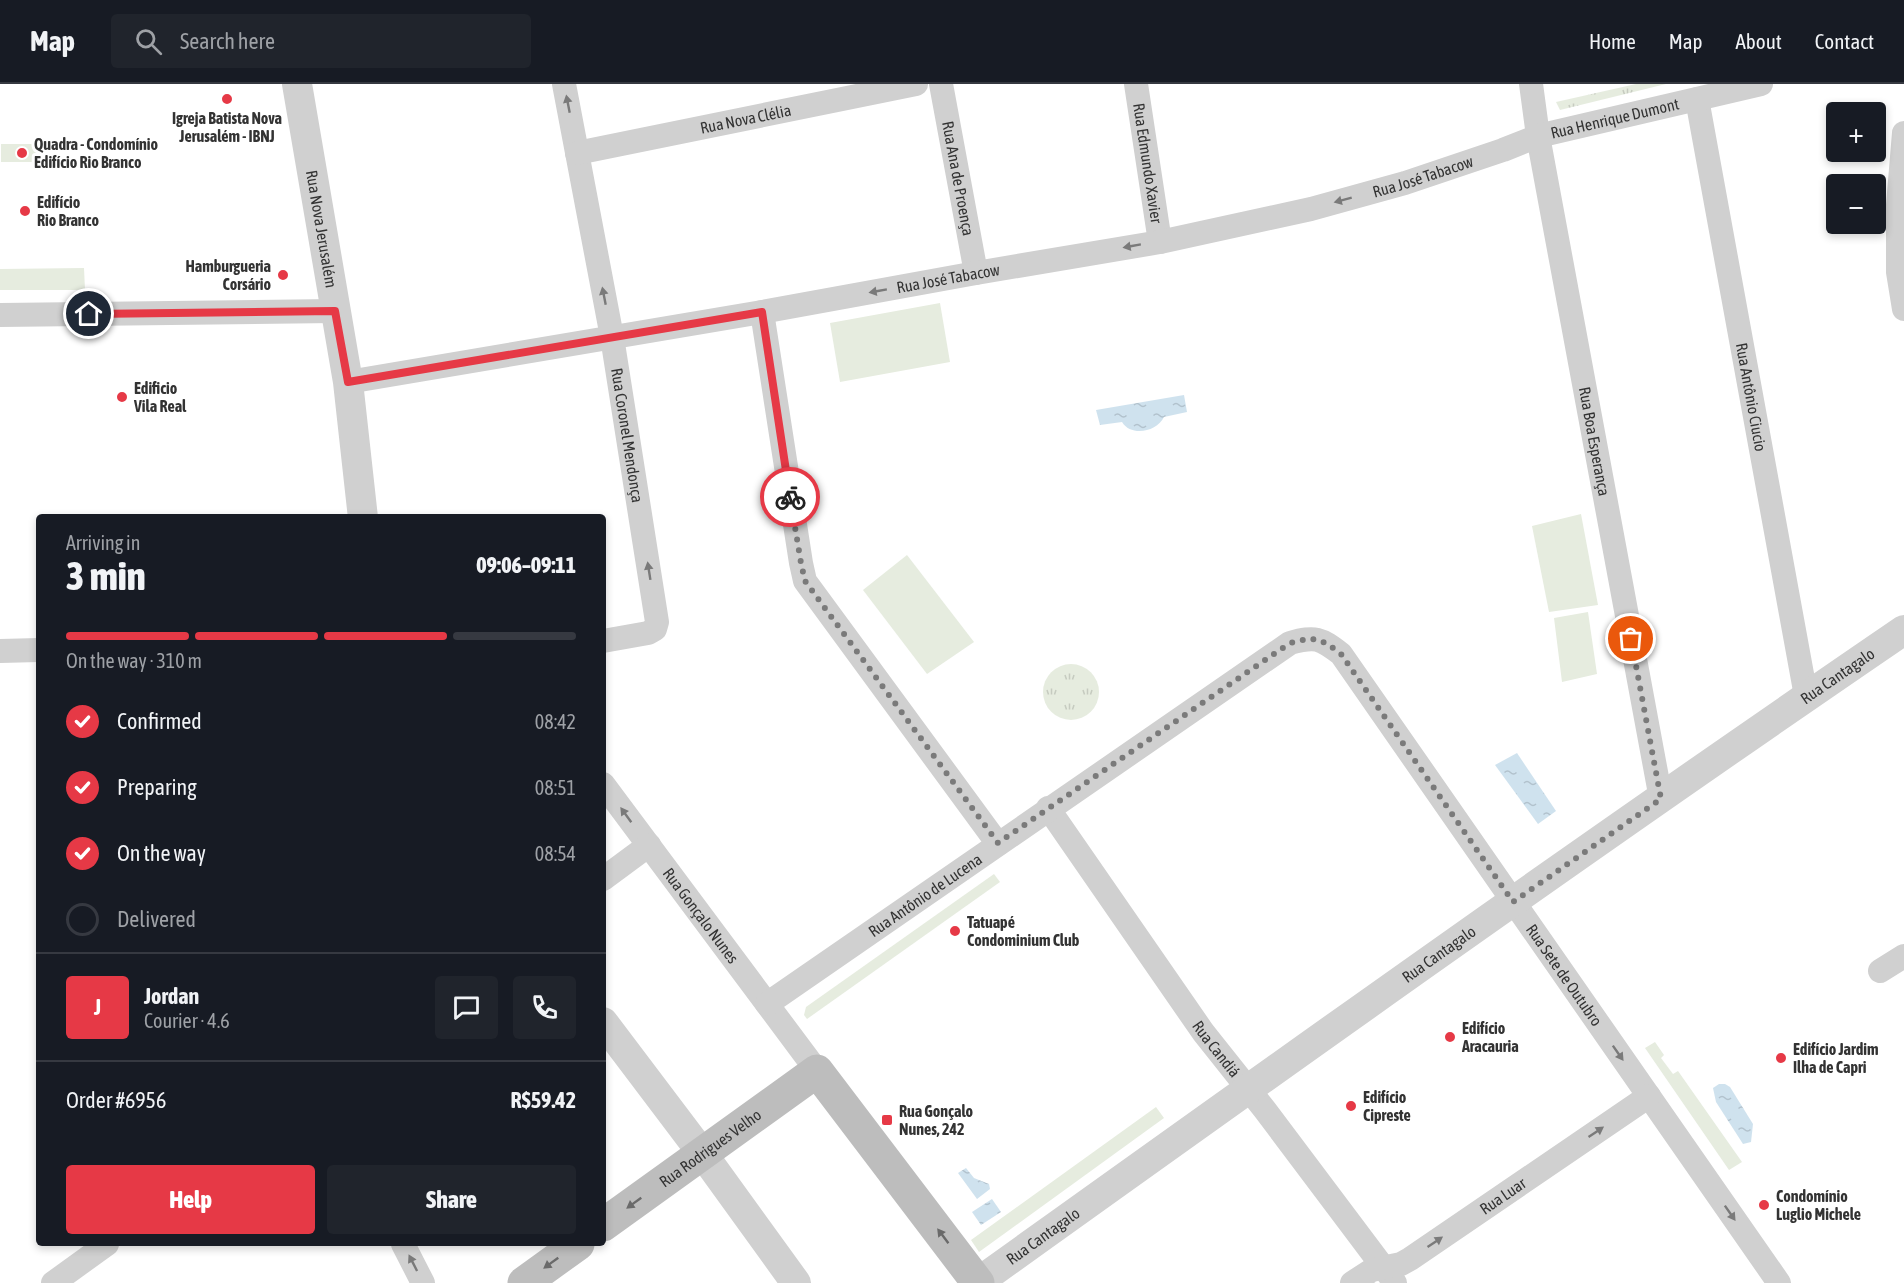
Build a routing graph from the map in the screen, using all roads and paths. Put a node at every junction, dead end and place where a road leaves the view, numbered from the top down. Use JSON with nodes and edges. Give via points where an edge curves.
{"nodes":[{"id":1,"x":297,"y":84,"type":"edge"},
{"id":2,"x":564,"y":84,"type":"edge"},
{"id":3,"x":916,"y":84,"type":"edge"},
{"id":4,"x":941,"y":84,"type":"edge"},
{"id":5,"x":1136,"y":84,"type":"edge"},
{"id":6,"x":1761,"y":84,"type":"edge"},
{"id":7,"x":1535,"y":85,"type":"edge"},
{"id":8,"x":1696,"y":99,"type":"junction"},
{"id":9,"x":1904,"y":134,"type":"edge"},
{"id":10,"x":1538,"y":136,"type":"junction"},
{"id":11,"x":577,"y":153,"type":"junction"},
{"id":12,"x":1160,"y":242,"type":"junction"},
{"id":13,"x":976,"y":273,"type":"junction"},
{"id":14,"x":1904,"y":309,"type":"edge"},
{"id":15,"x":335,"y":311,"type":"junction"},
{"id":16,"x":762,"y":312,"type":"junction"},
{"id":17,"x":0,"y":315,"type":"edge"},
{"id":18,"x":612,"y":337,"type":"junction"},
{"id":19,"x":348,"y":382,"type":"junction"},
{"id":20,"x":363,"y":514,"type":"edge"},
{"id":21,"x":1903,"y":632,"type":"edge"},
{"id":22,"x":606,"y":640,"type":"edge"},
{"id":23,"x":1290,"y":643,"type":"joint"},
{"id":24,"x":36,"y":650,"type":"edge"},
{"id":25,"x":0,"y":651,"type":"edge"},
{"id":26,"x":1806,"y":696,"type":"junction"},
{"id":27,"x":606,"y":788,"type":"edge"},
{"id":28,"x":1661,"y":799,"type":"junction"},
{"id":29,"x":1048,"y":808,"type":"junction"},
{"id":30,"x":998,"y":843,"type":"junction"},
{"id":31,"x":649,"y":845,"type":"junction"},
{"id":32,"x":606,"y":877,"type":"edge"},
{"id":33,"x":1513,"y":902,"type":"junction"},
{"id":34,"x":1904,"y":956,"type":"edge"},
{"id":35,"x":1880,"y":971,"type":"dead end"},
{"id":36,"x":767,"y":1004,"type":"junction"},
{"id":37,"x":606,"y":1026,"type":"edge"},
{"id":38,"x":810,"y":1076,"type":"junction"},
{"id":39,"x":1250,"y":1090,"type":"junction"},
{"id":40,"x":1648,"y":1096,"type":"junction"},
{"id":41,"x":702,"y":1153,"type":"junction"},
{"id":42,"x":606,"y":1223,"type":"edge"},
{"id":43,"x":104,"y":1246,"type":"edge"},
{"id":44,"x":404,"y":1246,"type":"edge"},
{"id":45,"x":575,"y":1246,"type":"edge"},
{"id":46,"x":1389,"y":1275,"type":"edge"},
{"id":47,"x":53,"y":1283,"type":"edge"},
{"id":48,"x":423,"y":1283,"type":"edge"},
{"id":49,"x":524,"y":1283,"type":"edge"},
{"id":50,"x":796,"y":1283,"type":"edge"},
{"id":51,"x":978,"y":1283,"type":"edge"},
{"id":52,"x":1352,"y":1283,"type":"edge"},
{"id":53,"x":1779,"y":1283,"type":"edge"}],
"edges":[{"from":1,"to":15,"type":"street","name":"Rua Nova Jerusalém"},
{"from":11,"to":2,"type":"street","name":"Rua Coronel Mendonça","one_way":true},
{"from":3,"to":11,"type":"street","name":"Rua Nova Clélia"},
{"from":4,"to":13,"type":"street","name":"Rua Ana de Proença"},
{"from":5,"to":12,"type":"street","name":"Rua Edmundo Xavier"},
{"from":6,"to":8,"type":"street","name":"Rua Henrique Dumont"},
{"from":7,"to":10,"type":"street","name":"Rua Boa Esperança"},
{"from":8,"to":10,"type":"street","name":"Rua Henrique Dumont"},
{"from":8,"to":26,"type":"street","name":"Rua Antônio Ciucio"},
{"from":9,"to":14,"type":"street","via":[[1898,205],[1898,272]]},
{"from":10,"to":12,"type":"street","name":"Rua José Tabacow","one_way":true,"via":[[1405,183],[1311,209]]},
{"from":10,"to":28,"type":"street","name":"Rua Boa Esperança"},
{"from":18,"to":11,"type":"street","name":"Rua Coronel Mendonça","one_way":true},
{"from":12,"to":13,"type":"street","name":"Rua José Tabacow","one_way":true},
{"from":13,"to":16,"type":"street","name":"Rua José Tabacow","one_way":true},
{"from":15,"to":17,"type":"street"},
{"from":15,"to":19,"type":"street","name":"Rua Nova Jerusalém"},
{"from":16,"to":18,"type":"street","name":"Rua José Tabacow"},
{"from":16,"to":30,"type":"street","via":[[805,581]]},
{"from":18,"to":19,"type":"street","name":"Rua José Tabacow"},
{"from":22,"to":18,"type":"street","name":"Rua Coronel Mendonça","one_way":true,"via":[[648,633],[657,622]]},
{"from":19,"to":20,"type":"street","name":"Rua Nova Jerusalém"},
{"from":21,"to":26,"type":"street","name":"Rua Cantagalo"},
{"from":23,"to":29,"type":"street","name":"Rua Antônio de Lucena"},
{"from":23,"to":33,"type":"street","name":"Rua Sete de Outubro","via":[[1309,638],[1324,642],[1341,654]]},
{"from":24,"to":25,"type":"street"},
{"from":26,"to":28,"type":"street","name":"Rua Cantagalo"},
{"from":31,"to":27,"type":"street","name":"Rua Gonçalo Nunes","one_way":true},
{"from":28,"to":33,"type":"street","name":"Rua Cantagalo"},
{"from":29,"to":30,"type":"street","name":"Rua Antônio de Lucena"},
{"from":29,"to":39,"type":"street","name":"Rua Candiá","via":[[1203,1032]]},
{"from":30,"to":36,"type":"street","name":"Rua Antônio de Lucena"},
{"from":31,"to":32,"type":"street"},
{"from":31,"to":36,"type":"street","name":"Rua Gonçalo Nunes"},
{"from":33,"to":39,"type":"street","name":"Rua Cantagalo"},
{"from":33,"to":40,"type":"street","name":"Rua Sete de Outubro","one_way":true},
{"from":34,"to":35,"type":"street"},
{"from":36,"to":38,"type":"street","name":"Rua Gonçalo Nunes","via":[[799,1045]]},
{"from":37,"to":41,"type":"street"},
{"from":38,"to":41,"type":"main road","name":"Rua Rodrigues Velho"},
{"from":51,"to":38,"type":"main road","name":"Rua Gonçalo Nunes","one_way":true},
{"from":39,"to":46,"type":"street","name":"Rua Candiá"},
{"from":39,"to":51,"type":"street","name":"Rua Cantagalo"},
{"from":46,"to":40,"type":"street","name":"Rua Luar","one_way":true},
{"from":40,"to":53,"type":"street","name":"Rua Sete de Outubro","one_way":true},
{"from":41,"to":42,"type":"main road","name":"Rua Rodrigues Velho","one_way":true},
{"from":41,"to":50,"type":"street"},
{"from":43,"to":47,"type":"street"},
{"from":48,"to":44,"type":"street","one_way":true},
{"from":45,"to":49,"type":"main road","one_way":true},
{"from":46,"to":52,"type":"street","name":"Rua Luar","via":[[1372,1270]]}]}
